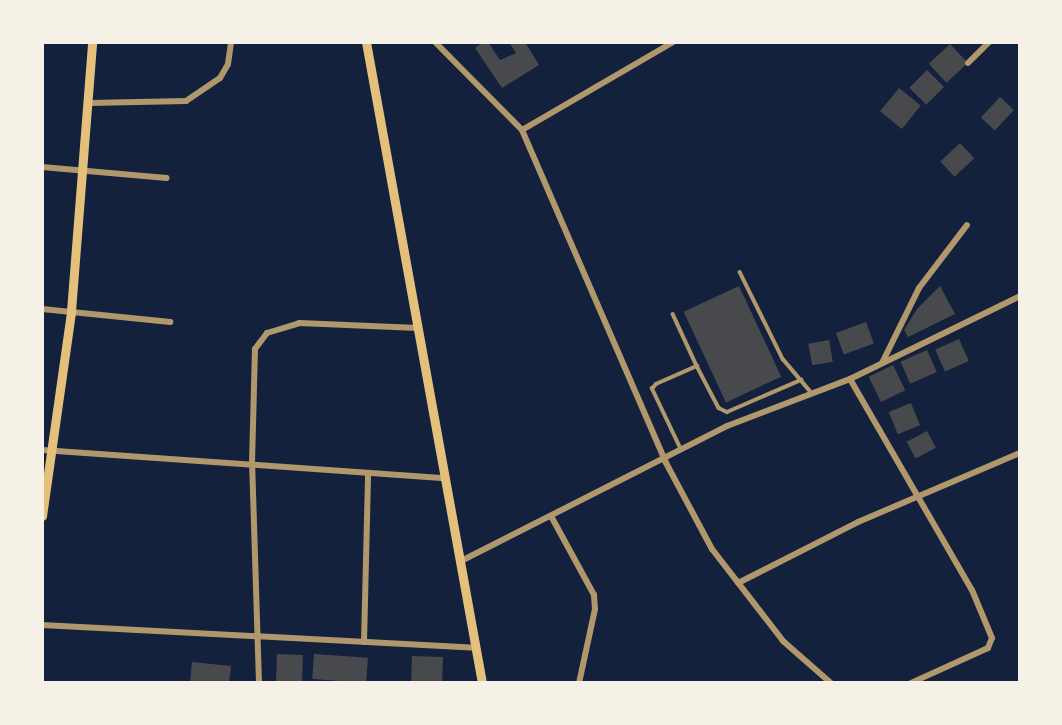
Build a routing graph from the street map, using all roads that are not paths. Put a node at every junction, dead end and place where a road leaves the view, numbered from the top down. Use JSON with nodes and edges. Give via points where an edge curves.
{"nodes":[{"id":1,"x":92,"y":42,"type":"edge"},
{"id":2,"x":231,"y":42,"type":"edge"},
{"id":3,"x":366,"y":42,"type":"edge"},
{"id":4,"x":435,"y":42,"type":"edge"},
{"id":5,"x":673,"y":42,"type":"edge"},
{"id":6,"x":989,"y":42,"type":"edge"},
{"id":7,"x":968,"y":62,"type":"dead end"},
{"id":8,"x":89,"y":103,"type":"junction"},
{"id":9,"x":523,"y":130,"type":"junction"},
{"id":10,"x":42,"y":167,"type":"edge"},
{"id":11,"x":84,"y":171,"type":"junction"},
{"id":12,"x":167,"y":178,"type":"dead end"},
{"id":13,"x":967,"y":225,"type":"dead end"},
{"id":14,"x":740,"y":272,"type":"dead end"},
{"id":15,"x":1020,"y":296,"type":"edge"},
{"id":16,"x":42,"y":309,"type":"edge"},
{"id":17,"x":71,"y":311,"type":"junction"},
{"id":18,"x":673,"y":314,"type":"dead end"},
{"id":19,"x":170,"y":322,"type":"dead end"},
{"id":20,"x":418,"y":328,"type":"junction"},
{"id":21,"x":882,"y":363,"type":"junction"},
{"id":22,"x":697,"y":366,"type":"junction"},
{"id":23,"x":850,"y":379,"type":"junction"},
{"id":24,"x":801,"y":380,"type":"junction"},
{"id":25,"x":811,"y":392,"type":"junction"},
{"id":26,"x":42,"y":450,"type":"edge"},
{"id":27,"x":54,"y":450,"type":"junction"},
{"id":28,"x":682,"y":452,"type":"junction"},
{"id":29,"x":1020,"y":453,"type":"edge"},
{"id":30,"x":665,"y":461,"type":"junction"},
{"id":31,"x":252,"y":463,"type":"junction"},
{"id":32,"x":368,"y":475,"type":"junction"},
{"id":33,"x":445,"y":478,"type":"junction"},
{"id":34,"x":917,"y":496,"type":"junction"},
{"id":35,"x":42,"y":516,"type":"edge"},
{"id":36,"x":551,"y":516,"type":"junction"},
{"id":37,"x":461,"y":561,"type":"junction"},
{"id":38,"x":738,"y":583,"type":"junction"},
{"id":39,"x":42,"y":625,"type":"edge"},
{"id":40,"x":258,"y":633,"type":"junction"},
{"id":41,"x":364,"y":642,"type":"junction"},
{"id":42,"x":475,"y":648,"type":"junction"},
{"id":43,"x":259,"y":683,"type":"edge"},
{"id":44,"x":482,"y":683,"type":"edge"},
{"id":45,"x":579,"y":683,"type":"edge"},
{"id":46,"x":831,"y":683,"type":"edge"},
{"id":47,"x":911,"y":683,"type":"edge"}],
"edges":[{"from":1,"to":8,"type":"main road"},
{"from":2,"to":8,"type":"street","via":[[228,64],[220,78],[186,101]]},
{"from":3,"to":20,"type":"main road"},
{"from":4,"to":9,"type":"street"},
{"from":5,"to":9,"type":"street"},
{"from":6,"to":7,"type":"street"},
{"from":8,"to":11,"type":"main road"},
{"from":9,"to":30,"type":"street"},
{"from":10,"to":11,"type":"street"},
{"from":11,"to":12,"type":"street"},
{"from":11,"to":17,"type":"main road"},
{"from":13,"to":21,"type":"street","via":[[919,288]]},
{"from":14,"to":24,"type":"lane","via":[[783,359]]},
{"from":15,"to":21,"type":"street"},
{"from":16,"to":17,"type":"street"},
{"from":17,"to":19,"type":"street"},
{"from":17,"to":27,"type":"main road"},
{"from":18,"to":22,"type":"lane"},
{"from":20,"to":31,"type":"street","via":[[299,323],[267,333],[255,349],[252,364]]},
{"from":20,"to":33,"type":"main road"},
{"from":21,"to":23,"type":"street"},
{"from":22,"to":24,"type":"lane","via":[[722,411]]},
{"from":22,"to":28,"type":"lane","via":[[652,389]]},
{"from":23,"to":25,"type":"street"},
{"from":23,"to":34,"type":"street"},
{"from":24,"to":25,"type":"lane"},
{"from":25,"to":28,"type":"street","via":[[738,421]]},
{"from":26,"to":27,"type":"street"},
{"from":27,"to":31,"type":"street"},
{"from":27,"to":35,"type":"main road"},
{"from":28,"to":30,"type":"street"},
{"from":29,"to":34,"type":"street"},
{"from":30,"to":36,"type":"street"},
{"from":30,"to":38,"type":"street","via":[[712,549]]},
{"from":31,"to":32,"type":"street"},
{"from":31,"to":40,"type":"street"},
{"from":32,"to":33,"type":"street"},
{"from":32,"to":41,"type":"street"},
{"from":33,"to":37,"type":"main road"},
{"from":34,"to":38,"type":"street"},
{"from":34,"to":47,"type":"street","via":[[972,590],[993,643]]},
{"from":36,"to":37,"type":"street"},
{"from":36,"to":45,"type":"street","via":[[594,595]]},
{"from":37,"to":42,"type":"main road"},
{"from":38,"to":46,"type":"street","via":[[783,640]]},
{"from":39,"to":40,"type":"street"},
{"from":40,"to":41,"type":"street"},
{"from":40,"to":43,"type":"street"},
{"from":41,"to":42,"type":"street"},
{"from":42,"to":44,"type":"main road"}]}
